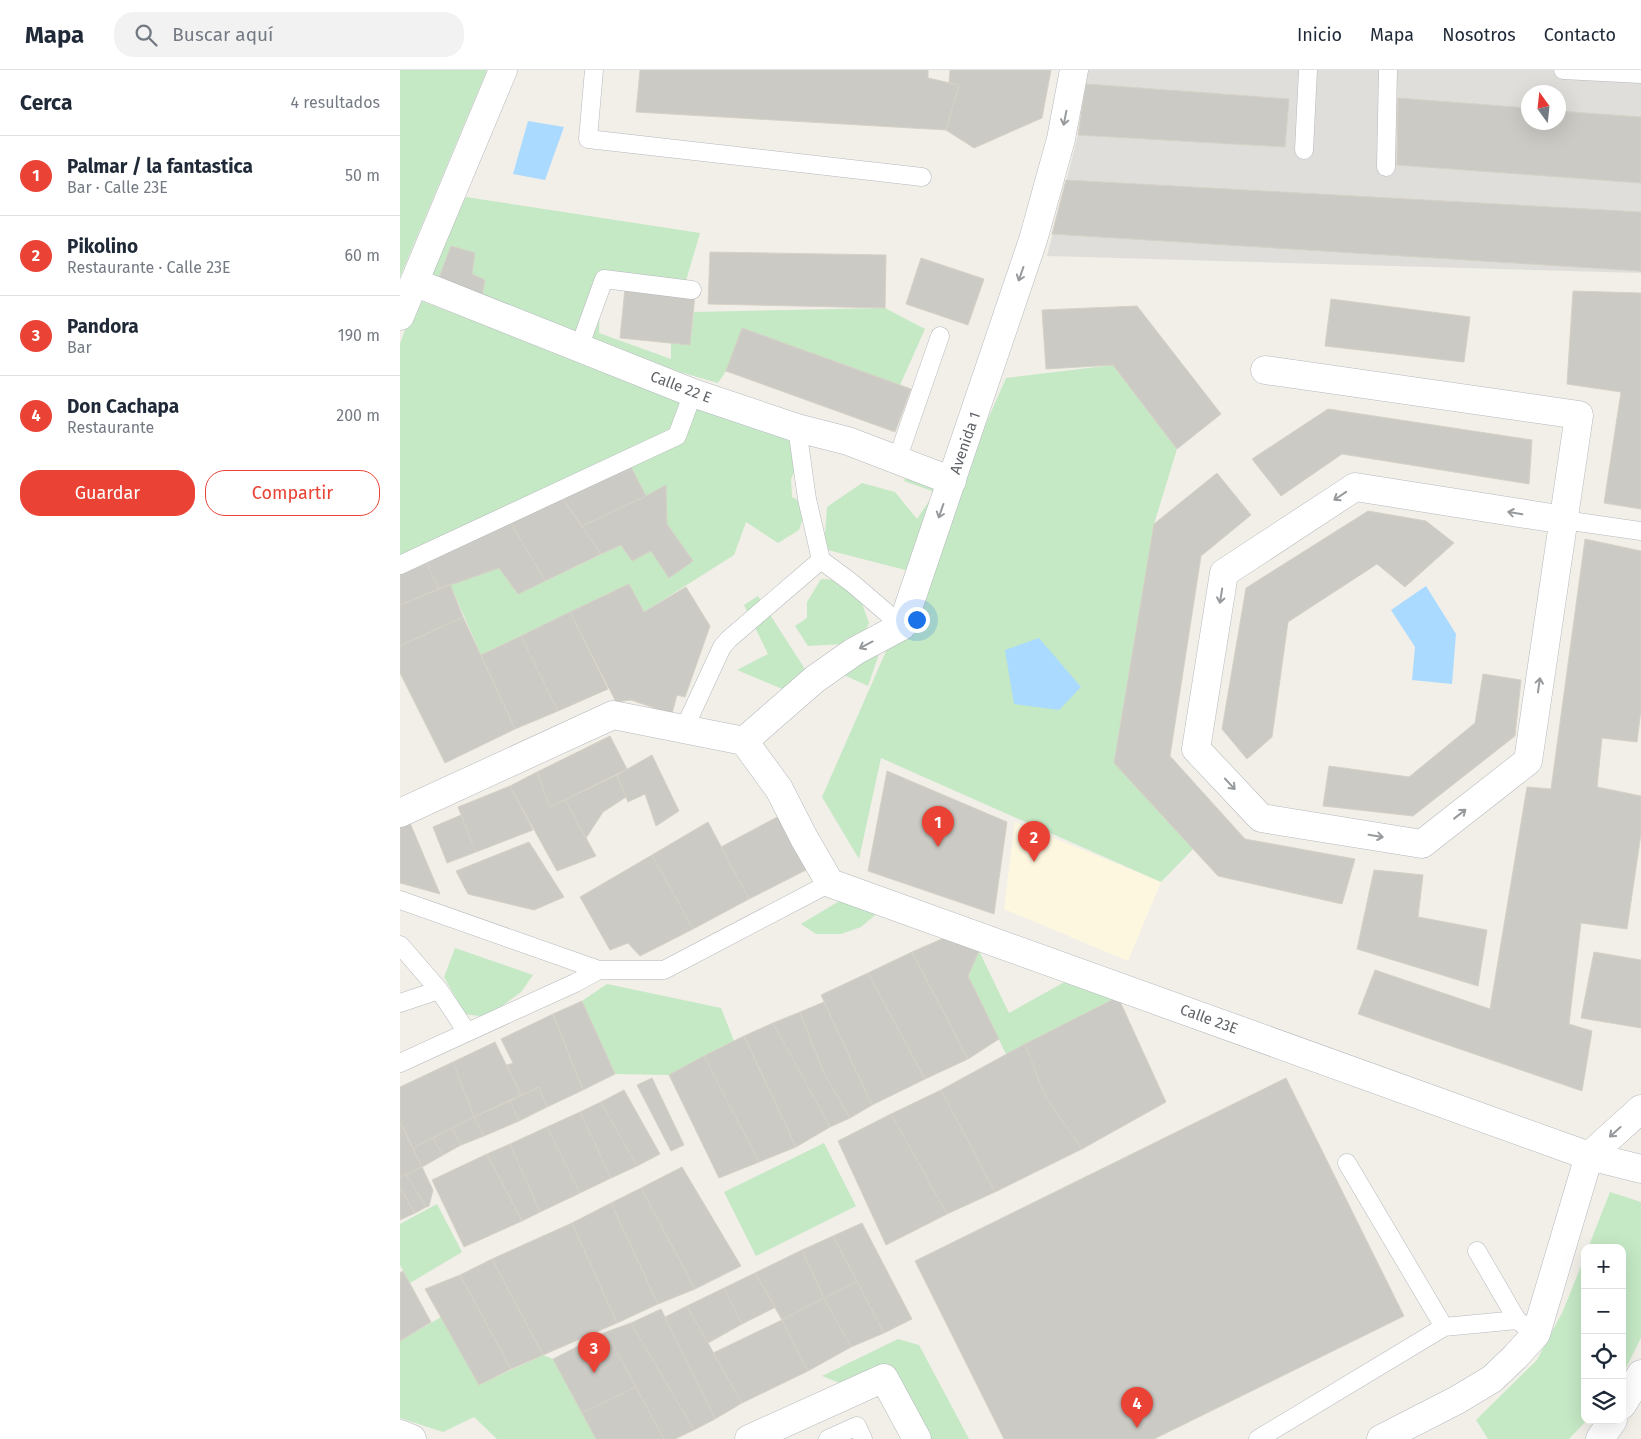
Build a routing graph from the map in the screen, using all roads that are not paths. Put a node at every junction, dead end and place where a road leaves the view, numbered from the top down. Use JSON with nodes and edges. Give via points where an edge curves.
{"nodes":[{"id":1,"x":503,"y":70,"type":"edge"},
{"id":2,"x":594,"y":70,"type":"edge"},
{"id":3,"x":1074,"y":70,"type":"edge"},
{"id":4,"x":1308,"y":70,"type":"edge"},
{"id":5,"x":1388,"y":70,"type":"edge"},
{"id":6,"x":1563,"y":70,"type":"edge"},
{"id":7,"x":1641,"y":74,"type":"edge"},
{"id":8,"x":1304,"y":150,"type":"dead end"},
{"id":9,"x":1386,"y":167,"type":"dead end"},
{"id":10,"x":922,"y":177,"type":"dead end"},
{"id":11,"x":414,"y":282,"type":"junction"},
{"id":12,"x":692,"y":290,"type":"dead end"},
{"id":13,"x":400,"y":316,"type":"edge"},
{"id":14,"x":940,"y":336,"type":"dead end"},
{"id":15,"x":579,"y":348,"type":"junction"},
{"id":16,"x":1266,"y":370,"type":"dead end"},
{"id":17,"x":693,"y":393,"type":"junction"},
{"id":18,"x":797,"y":428,"type":"junction"},
{"id":19,"x":897,"y":460,"type":"junction"},
{"id":20,"x":952,"y":481,"type":"junction"},
{"id":21,"x":1564,"y":520,"type":"junction"},
{"id":22,"x":1641,"y":531,"type":"edge"},
{"id":23,"x":821,"y":560,"type":"junction"},
{"id":24,"x":400,"y":565,"type":"edge"},
{"id":25,"x":902,"y":626,"type":"junction"},
{"id":26,"x":684,"y":729,"type":"junction"},
{"id":27,"x":744,"y":741,"type":"junction"},
{"id":28,"x":400,"y":813,"type":"edge"},
{"id":29,"x":830,"y":883,"type":"junction"},
{"id":30,"x":400,"y":900,"type":"edge"},
{"id":31,"x":400,"y":945,"type":"edge"},
{"id":32,"x":599,"y":970,"type":"junction"},
{"id":33,"x":439,"y":990,"type":"junction"},
{"id":34,"x":400,"y":1003,"type":"edge"},
{"id":35,"x":467,"y":1032,"type":"junction"},
{"id":36,"x":400,"y":1063,"type":"edge"},
{"id":37,"x":1641,"y":1108,"type":"edge"},
{"id":38,"x":1589,"y":1156,"type":"junction"},
{"id":39,"x":1347,"y":1163,"type":"dead end"},
{"id":40,"x":1641,"y":1169,"type":"edge"},
{"id":41,"x":1477,"y":1251,"type":"dead end"},
{"id":42,"x":1444,"y":1327,"type":"junction"},
{"id":43,"x":1526,"y":1327,"type":"junction"},
{"id":44,"x":1641,"y":1374,"type":"edge"},
{"id":45,"x":1626,"y":1398,"type":"edge"},
{"id":46,"x":1610,"y":1424,"type":"edge"},
{"id":47,"x":400,"y":1434,"type":"edge"},
{"id":48,"x":412,"y":1439,"type":"edge"},
{"id":49,"x":750,"y":1439,"type":"edge"},
{"id":50,"x":828,"y":1439,"type":"edge"},
{"id":51,"x":864,"y":1439,"type":"edge"},
{"id":52,"x":917,"y":1439,"type":"edge"},
{"id":53,"x":1258,"y":1439,"type":"edge"},
{"id":54,"x":1381,"y":1439,"type":"edge"},
{"id":55,"x":1600,"y":1439,"type":"edge"}],
"edges":[{"from":1,"to":11,"type":"street"},
{"from":2,"to":10,"type":"lane","via":[[588,138]]},
{"from":3,"to":20,"type":"street","name":"Avenida 1","one_way":true,"via":[[1061,139],[1033,240]]},
{"from":4,"to":8,"type":"lane"},
{"from":5,"to":9,"type":"lane"},
{"from":6,"to":7,"type":"lane"},
{"from":11,"to":13,"type":"street"},
{"from":11,"to":15,"type":"street","name":"Calle 22 E"},
{"from":12,"to":15,"type":"lane","via":[[604,279]]},
{"from":14,"to":19,"type":"lane"},
{"from":15,"to":17,"type":"street","name":"Calle 22 E"},
{"from":16,"to":21,"type":"street","via":[[1579,415]]},
{"from":17,"to":18,"type":"street","name":"Calle 22 E"},
{"from":17,"to":24,"type":"lane","via":[[677,436]]},
{"from":18,"to":19,"type":"street","name":"Calle 22 E","via":[[848,440]]},
{"from":18,"to":23,"type":"lane","via":[[807,499]]},
{"from":19,"to":20,"type":"street","name":"Calle 22 E"},
{"from":20,"to":25,"type":"street","name":"Avenida 1","one_way":true},
{"from":21,"to":21,"type":"street","one_way":true,"via":[[1355,487],[1224,573],[1196,749],[1261,818],[1422,844],[1528,761]]},
{"from":21,"to":22,"type":"lane"},
{"from":23,"to":25,"type":"lane"},
{"from":23,"to":26,"type":"lane","via":[[722,647]]},
{"from":25,"to":27,"type":"street","one_way":true,"via":[[855,651],[815,679]]},
{"from":26,"to":27,"type":"street"},
{"from":26,"to":28,"type":"street","via":[[613,715]]},
{"from":27,"to":29,"type":"street","via":[[779,789]]},
{"from":29,"to":32,"type":"lane","via":[[664,970]]},
{"from":29,"to":38,"type":"street","name":"Calle 23E"},
{"from":30,"to":32,"type":"lane"},
{"from":31,"to":33,"type":"lane"},
{"from":32,"to":35,"type":"lane"},
{"from":33,"to":34,"type":"lane"},
{"from":33,"to":35,"type":"lane"},
{"from":35,"to":36,"type":"lane"},
{"from":37,"to":38,"type":"street","one_way":true},
{"from":38,"to":40,"type":"street","name":"Calle 23E"},
{"from":38,"to":43,"type":"street"},
{"from":39,"to":42,"type":"lane"},
{"from":41,"to":43,"type":"lane"},
{"from":42,"to":43,"type":"lane"},
{"from":42,"to":53,"type":"lane"},
{"from":43,"to":54,"type":"street","via":[[1515,1357],[1492,1379]]},
{"from":44,"to":45,"type":"street"},
{"from":46,"to":55,"type":"street"},
{"from":47,"to":48,"type":"street"},
{"from":49,"to":52,"type":"street","via":[[884,1378]]},
{"from":50,"to":51,"type":"lane","via":[[857,1426]]}]}
